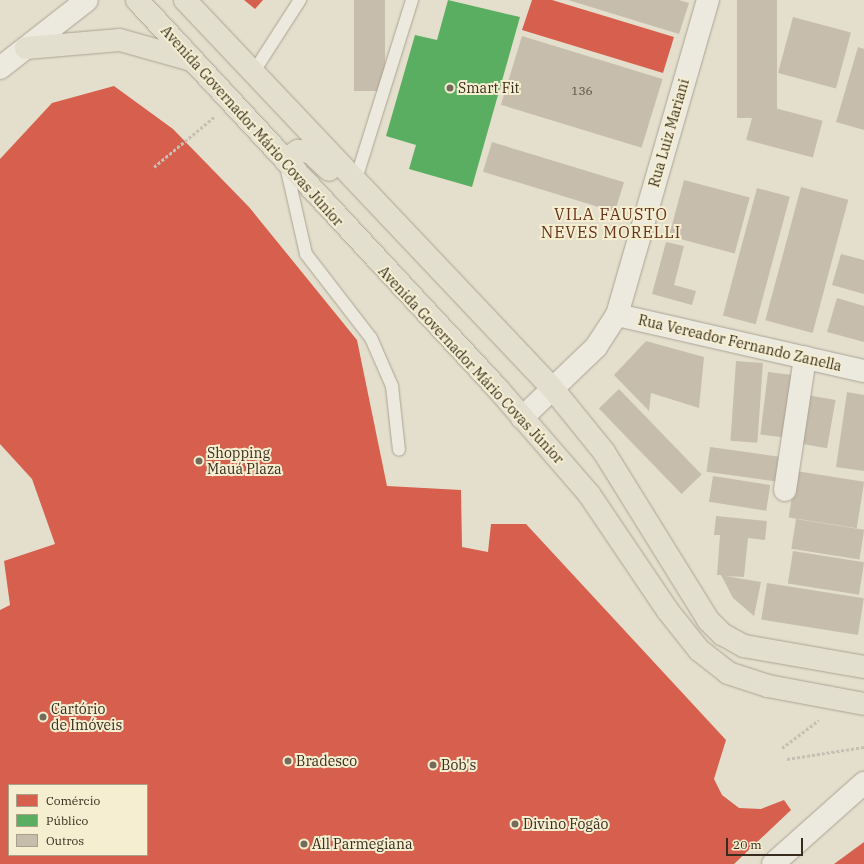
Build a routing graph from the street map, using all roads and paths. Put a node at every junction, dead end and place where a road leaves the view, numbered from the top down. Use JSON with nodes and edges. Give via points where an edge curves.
{"nodes":[{"id":1,"x":87,"y":0,"type":"edge"},
{"id":2,"x":137,"y":0,"type":"edge"},
{"id":3,"x":185,"y":0,"type":"edge"},
{"id":4,"x":300,"y":0,"type":"edge"},
{"id":5,"x":412,"y":0,"type":"edge"},
{"id":6,"x":708,"y":0,"type":"edge"},
{"id":7,"x":26,"y":48,"type":"junction"},
{"id":8,"x":192,"y":60,"type":"junction"},
{"id":9,"x":0,"y":68,"type":"edge"},
{"id":10,"x":254,"y":73,"type":"junction"},
{"id":11,"x":231,"y":103,"type":"junction"},
{"id":12,"x":285,"y":160,"type":"junction"},
{"id":13,"x":154,"y":167,"type":"dead end"},
{"id":14,"x":355,"y":182,"type":"junction"},
{"id":15,"x":426,"y":258,"type":"junction"},
{"id":16,"x":617,"y":315,"type":"junction"},
{"id":17,"x":804,"y":357,"type":"junction"},
{"id":18,"x":864,"y":371,"type":"edge"},
{"id":19,"x":553,"y":389,"type":"junction"},
{"id":20,"x":522,"y":418,"type":"junction"},
{"id":21,"x":399,"y":450,"type":"dead end"},
{"id":22,"x":785,"y":490,"type":"dead end"},
{"id":23,"x":864,"y":667,"type":"edge"},
{"id":24,"x":855,"y":702,"type":"edge"},
{"id":25,"x":864,"y":746,"type":"edge"},
{"id":26,"x":782,"y":748,"type":"dead end"},
{"id":27,"x":787,"y":758,"type":"dead end"},
{"id":28,"x":864,"y":783,"type":"edge"},
{"id":29,"x":773,"y":864,"type":"edge"}],
"edges":[{"from":1,"to":7,"type":"main road"},
{"from":2,"to":8,"type":"main road","name":"Avenida Governador Mário Covas Júnior"},
{"from":3,"to":10,"type":"main road"},
{"from":4,"to":10,"type":"lane"},
{"from":5,"to":14,"type":"lane"},
{"from":6,"to":16,"type":"main road","name":"Rua Luiz Mariani"},
{"from":7,"to":8,"type":"main road","via":[[120,40]]},
{"from":7,"to":9,"type":"main road"},
{"from":8,"to":11,"type":"main road","name":"Avenida Governador Mário Covas Júnior"},
{"from":10,"to":14,"type":"main road"},
{"from":11,"to":12,"type":"main road","name":"Avenida Governador Mário Covas Júnior"},
{"from":11,"to":13,"type":"path"},
{"from":12,"to":15,"type":"main road","via":[[298,151],[310,152],[399,245]]},
{"from":12,"to":20,"type":"main road","name":"Avenida Governador Mário Covas Júnior"},
{"from":12,"to":21,"type":"lane","via":[[306,254],[371,338],[392,386]]},
{"from":14,"to":15,"type":"main road"},
{"from":15,"to":19,"type":"main road"},
{"from":16,"to":17,"type":"main road","name":"Rua Vereador Fernando Zanella"},
{"from":16,"to":19,"type":"main road","name":"Rua Luiz Mariani","via":[[596,347]]},
{"from":17,"to":18,"type":"main road","name":"Rua Vereador Fernando Zanella"},
{"from":17,"to":22,"type":"main road"},
{"from":19,"to":20,"type":"main road","name":"Rua Luiz Mariani"},
{"from":19,"to":23,"type":"main road","via":[[604,452],[708,620],[722,634],[744,646]]},
{"from":20,"to":24,"type":"main road","name":"Avenida Governador Mário Covas Júnior","via":[[589,494],[668,612],[699,650],[728,672],[768,686]]},
{"from":24,"to":26,"type":"path"},
{"from":25,"to":27,"type":"path"},
{"from":28,"to":29,"type":"main road"}]}
